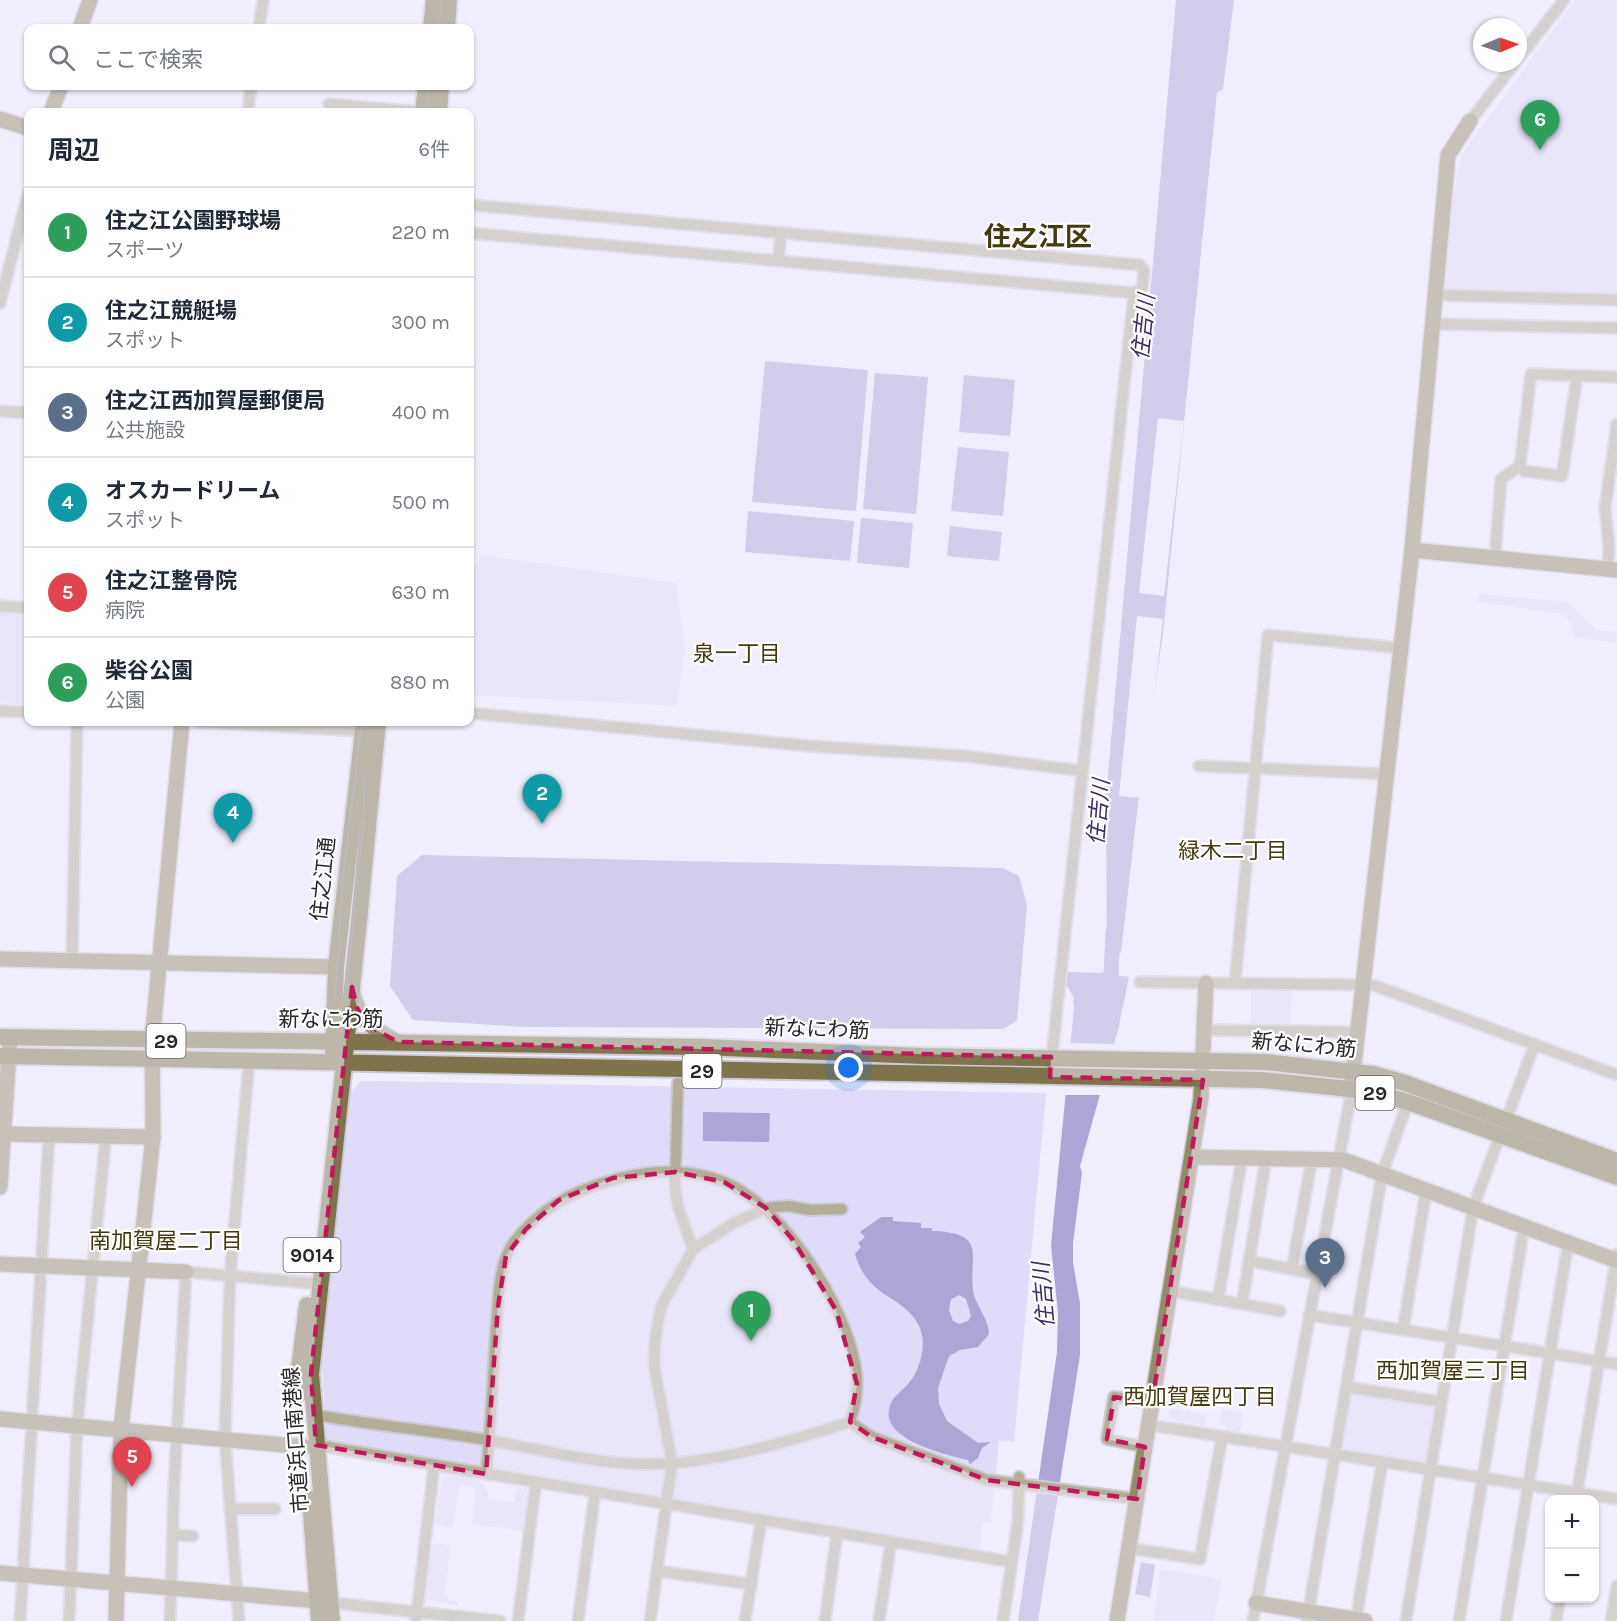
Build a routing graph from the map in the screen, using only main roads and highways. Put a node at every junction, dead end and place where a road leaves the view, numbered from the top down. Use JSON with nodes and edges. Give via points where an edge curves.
{"nodes":[{"id":1,"x":434,"y":0,"type":"edge"},
{"id":2,"x":449,"y":0,"type":"edge"},
{"id":3,"x":431,"y":24,"type":"edge"},
{"id":4,"x":447,"y":24,"type":"edge"},
{"id":5,"x":425,"y":90,"type":"edge"},
{"id":6,"x":441,"y":90,"type":"edge"},
{"id":7,"x":423,"y":108,"type":"edge"},
{"id":8,"x":439,"y":108,"type":"edge"},
{"id":9,"x":363,"y":726,"type":"edge"},
{"id":10,"x":378,"y":726,"type":"edge"},
{"id":11,"x":5,"y":1037,"type":"edge"},
{"id":12,"x":340,"y":1041,"type":"junction"},
{"id":13,"x":5,"y":1056,"type":"edge"},
{"id":14,"x":338,"y":1063,"type":"junction"},
{"id":15,"x":1353,"y":1080,"type":"junction"},
{"id":16,"x":1503,"y":1128,"type":"junction"},
{"id":17,"x":1617,"y":1161,"type":"edge"},
{"id":18,"x":1617,"y":1177,"type":"edge"},
{"id":19,"x":324,"y":1602,"type":"junction"},
{"id":20,"x":319,"y":1621,"type":"edge"},
{"id":21,"x":332,"y":1621,"type":"edge"}],
"edges":[{"from":1,"to":3,"type":"main road"},
{"from":2,"to":4,"type":"main road"},
{"from":5,"to":7,"type":"main road"},
{"from":6,"to":8,"type":"main road"},
{"from":9,"to":12,"type":"main road","name":"住之江通","via":[[336,967]]},
{"from":10,"to":12,"type":"main road","name":"住之江通","via":[[352,987]]},
{"from":11,"to":12,"type":"main road","name":"新なにわ筋","number":"29"},
{"from":12,"to":14,"type":"main road","name":"市道浜口南港線","number":"9014"},
{"from":12,"to":15,"type":"main road","name":"新なにわ筋","number":"29","via":[[1265,1062]]},
{"from":13,"to":14,"type":"main road","name":"新なにわ筋","number":"29"},
{"from":14,"to":15,"type":"main road","name":"新なにわ筋","number":"29"},
{"from":14,"to":19,"type":"main road","name":"市道浜口南港線","number":"9014","via":[[315,1284],[311,1374],[311,1446]]},
{"from":15,"to":16,"type":"main road","name":"新なにわ筋","number":"29","via":[[1407,1102]]},
{"from":15,"to":16,"type":"main road","name":"新なにわ筋","number":"29","via":[[1405,1083]]},
{"from":16,"to":17,"type":"main road","name":"新なにわ筋","number":"29"},
{"from":16,"to":18,"type":"main road","name":"新なにわ筋","number":"29"},
{"from":19,"to":20,"type":"main road","name":"市道浜口南港線","number":"9014"},
{"from":19,"to":21,"type":"main road","name":"市道浜口南港線","number":"9014"}]}
